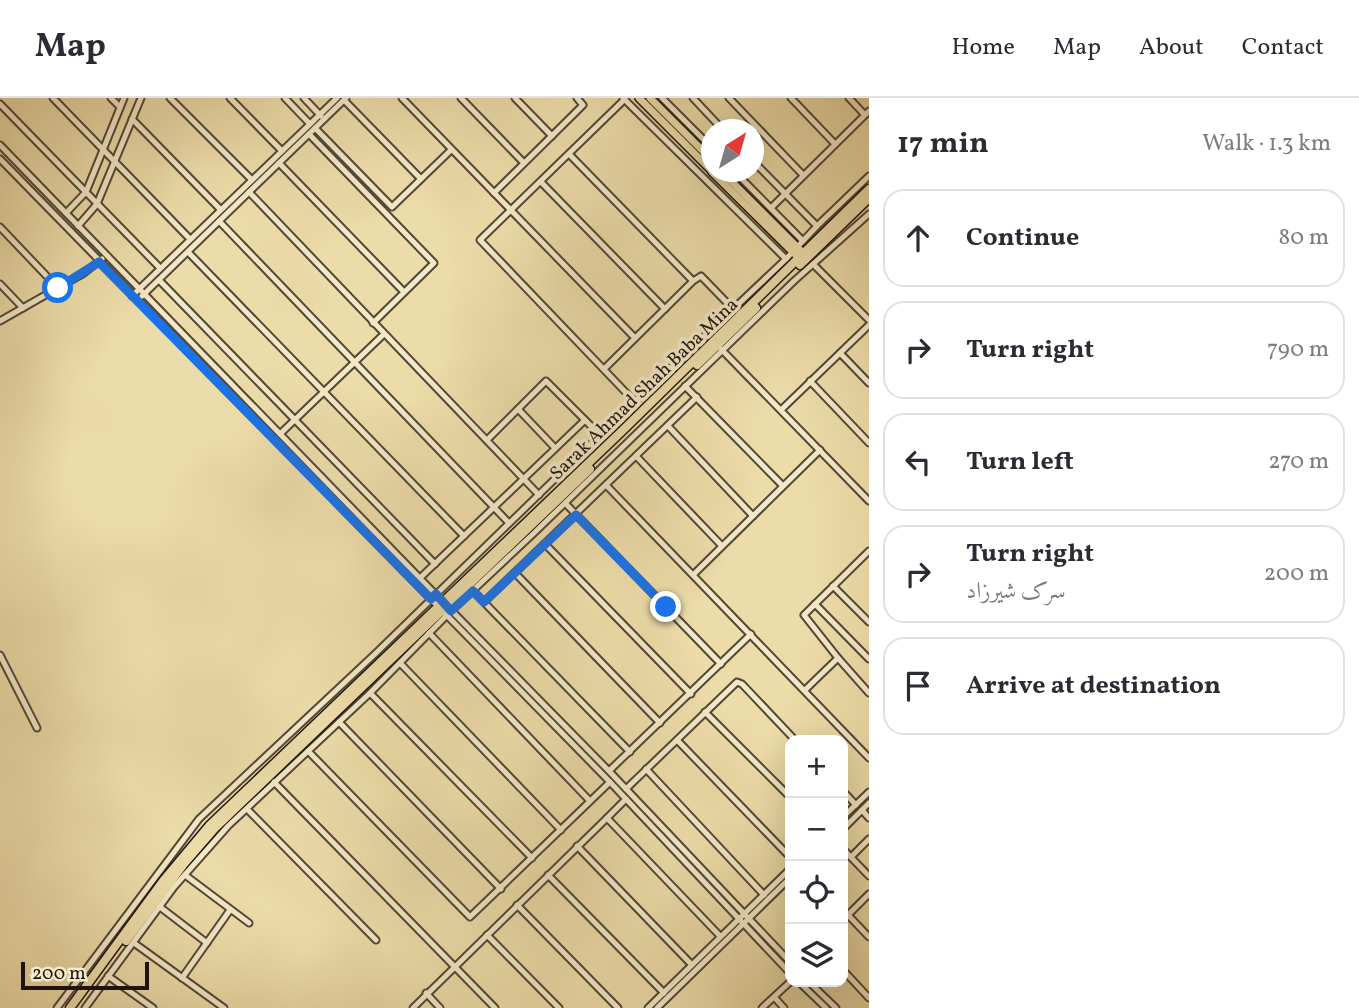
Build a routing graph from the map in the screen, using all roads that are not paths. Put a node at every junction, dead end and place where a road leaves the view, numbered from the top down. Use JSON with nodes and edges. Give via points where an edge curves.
{"nodes":[{"id":1,"x":53,"y":98,"type":"edge"},
{"id":2,"x":111,"y":98,"type":"edge"},
{"id":3,"x":124,"y":98,"type":"edge"},
{"id":4,"x":141,"y":98,"type":"edge"},
{"id":5,"x":170,"y":98,"type":"edge"},
{"id":6,"x":230,"y":98,"type":"edge"},
{"id":7,"x":285,"y":98,"type":"edge"},
{"id":8,"x":304,"y":98,"type":"edge"},
{"id":9,"x":402,"y":98,"type":"edge"},
{"id":10,"x":460,"y":98,"type":"edge"},
{"id":11,"x":515,"y":98,"type":"edge"},
{"id":12,"x":577,"y":98,"type":"edge"},
{"id":13,"x":639,"y":98,"type":"edge"},
{"id":14,"x":650,"y":98,"type":"edge"},
{"id":15,"x":662,"y":98,"type":"edge"},
{"id":16,"x":693,"y":98,"type":"edge"},
{"id":17,"x":729,"y":98,"type":"edge"},
{"id":18,"x":791,"y":98,"type":"edge"},
{"id":19,"x":849,"y":98,"type":"edge"},
{"id":20,"x":343,"y":99,"type":"edge"},
{"id":21,"x":624,"y":99,"type":"edge"},
{"id":22,"x":0,"y":104,"type":"edge"},
{"id":23,"x":120,"y":107,"type":"junction"},
{"id":24,"x":867,"y":113,"type":"edge"},
{"id":25,"x":322,"y":117,"type":"junction"},
{"id":26,"x":132,"y":119,"type":"junction"},
{"id":27,"x":713,"y":119,"type":"edge"},
{"id":28,"x":313,"y":126,"type":"junction"},
{"id":29,"x":309,"y":134,"type":"junction"},
{"id":30,"x":552,"y":136,"type":"junction"},
{"id":31,"x":701,"y":137,"type":"edge"},
{"id":32,"x":835,"y":144,"type":"junction"},
{"id":33,"x":0,"y":145,"type":"edge"},
{"id":34,"x":103,"y":149,"type":"junction"},
{"id":35,"x":701,"y":149,"type":"edge"},
{"id":36,"x":451,"y":150,"type":"junction"},
{"id":37,"x":282,"y":151,"type":"junction"},
{"id":38,"x":569,"y":154,"type":"junction"},
{"id":39,"x":0,"y":159,"type":"edge"},
{"id":40,"x":701,"y":160,"type":"edge"},
{"id":41,"x":114,"y":161,"type":"junction"},
{"id":42,"x":279,"y":163,"type":"junction"},
{"id":43,"x":524,"y":163,"type":"junction"},
{"id":44,"x":764,"y":173,"type":"edge"},
{"id":45,"x":803,"y":175,"type":"junction"},
{"id":46,"x":869,"y":176,"type":"edge"},
{"id":47,"x":421,"y":178,"type":"junction"},
{"id":48,"x":252,"y":180,"type":"junction"},
{"id":49,"x":541,"y":182,"type":"junction"},
{"id":50,"x":724,"y":182,"type":"edge"},
{"id":51,"x":732,"y":182,"type":"edge"},
{"id":52,"x":745,"y":182,"type":"edge"},
{"id":53,"x":869,"y":189,"type":"edge"},
{"id":54,"x":86,"y":192,"type":"junction"},
{"id":55,"x":249,"y":192,"type":"junction"},
{"id":56,"x":494,"y":193,"type":"junction"},
{"id":57,"x":784,"y":194,"type":"junction"},
{"id":58,"x":869,"y":198,"type":"edge"},
{"id":59,"x":97,"y":204,"type":"junction"},
{"id":60,"x":771,"y":208,"type":"junction"},
{"id":61,"x":220,"y":209,"type":"junction"},
{"id":62,"x":510,"y":211,"type":"junction"},
{"id":63,"x":66,"y":213,"type":"junction"},
{"id":64,"x":869,"y":214,"type":"edge"},
{"id":65,"x":219,"y":221,"type":"junction"},
{"id":66,"x":78,"y":226,"type":"junction"},
{"id":67,"x":817,"y":226,"type":"junction"},
{"id":68,"x":0,"y":228,"type":"edge"},
{"id":69,"x":190,"y":239,"type":"junction"},
{"id":70,"x":803,"y":241,"type":"junction"},
{"id":71,"x":188,"y":252,"type":"junction"},
{"id":72,"x":107,"y":255,"type":"junction"},
{"id":73,"x":802,"y":256,"type":"junction"},
{"id":74,"x":786,"y":259,"type":"junction"},
{"id":75,"x":99,"y":262,"type":"junction"},
{"id":76,"x":160,"y":268,"type":"junction"},
{"id":77,"x":159,"y":280,"type":"junction"},
{"id":78,"x":693,"y":281,"type":"junction"},
{"id":79,"x":0,"y":284,"type":"edge"},
{"id":80,"x":58,"y":288,"type":"junction"},
{"id":81,"x":139,"y":289,"type":"junction"},
{"id":82,"x":404,"y":292,"type":"junction"},
{"id":83,"x":145,"y":294,"type":"junction"},
{"id":84,"x":132,"y":296,"type":"junction"},
{"id":85,"x":138,"y":301,"type":"junction"},
{"id":86,"x":23,"y":308,"type":"junction"},
{"id":87,"x":665,"y":309,"type":"junction"},
{"id":88,"x":733,"y":309,"type":"junction"},
{"id":89,"x":869,"y":320,"type":"edge"},
{"id":90,"x":0,"y":321,"type":"edge"},
{"id":91,"x":373,"y":323,"type":"junction"},
{"id":92,"x":869,"y":325,"type":"edge"},
{"id":93,"x":384,"y":334,"type":"junction"},
{"id":94,"x":635,"y":338,"type":"junction"},
{"id":95,"x":720,"y":348,"type":"junction"},
{"id":96,"x":840,"y":354,"type":"junction"},
{"id":97,"x":355,"y":362,"type":"junction"},
{"id":98,"x":699,"y":368,"type":"junction"},
{"id":99,"x":604,"y":369,"type":"junction"},
{"id":100,"x":810,"y":381,"type":"junction"},
{"id":101,"x":869,"y":383,"type":"edge"},
{"id":102,"x":685,"y":386,"type":"junction"},
{"id":103,"x":323,"y":392,"type":"junction"},
{"id":104,"x":697,"y":397,"type":"junction"},
{"id":105,"x":635,"y":402,"type":"junction"},
{"id":106,"x":517,"y":409,"type":"junction"},
{"id":107,"x":781,"y":410,"type":"junction"},
{"id":108,"x":295,"y":420,"type":"junction"},
{"id":109,"x":585,"y":420,"type":"junction"},
{"id":110,"x":668,"y":426,"type":"junction"},
{"id":111,"x":280,"y":433,"type":"junction"},
{"id":112,"x":600,"y":435,"type":"junction"},
{"id":113,"x":487,"y":440,"type":"junction"},
{"id":114,"x":869,"y":443,"type":"edge"},
{"id":115,"x":555,"y":448,"type":"junction"},
{"id":116,"x":820,"y":450,"type":"junction"},
{"id":117,"x":636,"y":456,"type":"junction"},
{"id":118,"x":523,"y":478,"type":"junction"},
{"id":119,"x":606,"y":485,"type":"junction"},
{"id":120,"x":783,"y":486,"type":"junction"},
{"id":121,"x":539,"y":495,"type":"junction"},
{"id":122,"x":869,"y":501,"type":"edge"},
{"id":123,"x":565,"y":503,"type":"junction"},
{"id":124,"x":493,"y":507,"type":"junction"},
{"id":125,"x":576,"y":515,"type":"junction"},
{"id":126,"x":752,"y":516,"type":"junction"},
{"id":127,"x":509,"y":523,"type":"junction"},
{"id":128,"x":464,"y":536,"type":"junction"},
{"id":129,"x":545,"y":544,"type":"junction"},
{"id":130,"x":722,"y":546,"type":"junction"},
{"id":131,"x":869,"y":551,"type":"edge"},
{"id":132,"x":863,"y":556,"type":"junction"},
{"id":133,"x":869,"y":562,"type":"edge"},
{"id":134,"x":435,"y":564,"type":"junction"},
{"id":135,"x":515,"y":573,"type":"junction"},
{"id":136,"x":694,"y":575,"type":"junction"},
{"id":137,"x":420,"y":578,"type":"junction"},
{"id":138,"x":833,"y":586,"type":"junction"},
{"id":139,"x":473,"y":591,"type":"junction"},
{"id":140,"x":433,"y":597,"type":"junction"},
{"id":141,"x":484,"y":602,"type":"junction"},
{"id":142,"x":815,"y":604,"type":"junction"},
{"id":143,"x":445,"y":609,"type":"junction"},
{"id":144,"x":869,"y":622,"type":"edge"},
{"id":145,"x":429,"y":633,"type":"junction"},
{"id":146,"x":751,"y":634,"type":"junction"},
{"id":147,"x":0,"y":655,"type":"edge"},
{"id":148,"x":838,"y":658,"type":"junction"},
{"id":149,"x":869,"y":659,"type":"edge"},
{"id":150,"x":400,"y":663,"type":"junction"},
{"id":151,"x":721,"y":664,"type":"junction"},
{"id":152,"x":357,"y":671,"type":"junction"},
{"id":153,"x":364,"y":679,"type":"junction"},
{"id":154,"x":805,"y":690,"type":"junction"},
{"id":155,"x":370,"y":693,"type":"junction"},
{"id":156,"x":869,"y":693,"type":"edge"},
{"id":157,"x":691,"y":694,"type":"junction"},
{"id":158,"x":705,"y":712,"type":"junction"},
{"id":159,"x":339,"y":722,"type":"junction"},
{"id":160,"x":660,"y":723,"type":"junction"},
{"id":161,"x":37,"y":729,"type":"dead end"},
{"id":162,"x":790,"y":735,"type":"edge"},
{"id":163,"x":677,"y":740,"type":"junction"},
{"id":164,"x":308,"y":751,"type":"junction"},
{"id":165,"x":630,"y":752,"type":"junction"},
{"id":166,"x":869,"y":758,"type":"edge"},
{"id":167,"x":600,"y":767,"type":"junction"},
{"id":168,"x":646,"y":769,"type":"junction"},
{"id":169,"x":609,"y":771,"type":"junction"},
{"id":170,"x":274,"y":782,"type":"junction"},
{"id":171,"x":610,"y":782,"type":"junction"},
{"id":172,"x":626,"y":789,"type":"junction"},
{"id":173,"x":785,"y":792,"type":"edge"},
{"id":174,"x":869,"y":792,"type":"edge"},
{"id":175,"x":848,"y":795,"type":"edge"},
{"id":176,"x":626,"y":799,"type":"junction"},
{"id":177,"x":590,"y":801,"type":"junction"},
{"id":178,"x":869,"y":803,"type":"edge"},
{"id":179,"x":856,"y":804,"type":"junction"},
{"id":180,"x":247,"y":809,"type":"junction"},
{"id":181,"x":862,"y":810,"type":"junction"},
{"id":182,"x":848,"y":812,"type":"edge"},
{"id":183,"x":607,"y":818,"type":"junction"},
{"id":184,"x":869,"y":818,"type":"edge"},
{"id":185,"x":848,"y":824,"type":"edge"},
{"id":186,"x":561,"y":830,"type":"junction"},
{"id":187,"x":869,"y":839,"type":"edge"},
{"id":188,"x":577,"y":846,"type":"junction"},
{"id":189,"x":785,"y":852,"type":"edge"},
{"id":190,"x":848,"y":854,"type":"edge"},
{"id":191,"x":851,"y":857,"type":"junction"},
{"id":192,"x":532,"y":858,"type":"junction"},
{"id":193,"x":169,"y":865,"type":"junction"},
{"id":194,"x":785,"y":874,"type":"edge"},
{"id":195,"x":185,"y":875,"type":"junction"},
{"id":196,"x":548,"y":875,"type":"junction"},
{"id":197,"x":869,"y":876,"type":"edge"},
{"id":198,"x":785,"y":882,"type":"edge"},
{"id":199,"x":501,"y":889,"type":"junction"},
{"id":200,"x":869,"y":894,"type":"edge"},
{"id":201,"x":147,"y":895,"type":"junction"},
{"id":202,"x":764,"y":895,"type":"junction"},
{"id":203,"x":517,"y":905,"type":"junction"},
{"id":204,"x":160,"y":907,"type":"junction"},
{"id":205,"x":230,"y":909,"type":"junction"},
{"id":206,"x":848,"y":914,"type":"edge"},
{"id":207,"x":743,"y":917,"type":"junction"},
{"id":208,"x":848,"y":920,"type":"edge"},
{"id":209,"x":249,"y":923,"type":"dead end"},
{"id":210,"x":487,"y":934,"type":"junction"},
{"id":211,"x":720,"y":936,"type":"junction"},
{"id":212,"x":869,"y":937,"type":"edge"},
{"id":213,"x":376,"y":940,"type":"dead end"},
{"id":214,"x":134,"y":943,"type":"junction"},
{"id":215,"x":207,"y":943,"type":"junction"},
{"id":216,"x":785,"y":957,"type":"edge"},
{"id":217,"x":692,"y":965,"type":"junction"},
{"id":218,"x":454,"y":966,"type":"junction"},
{"id":219,"x":785,"y":967,"type":"edge"},
{"id":220,"x":848,"y":975,"type":"edge"},
{"id":221,"x":81,"y":976,"type":"junction"},
{"id":222,"x":108,"y":976,"type":"junction"},
{"id":223,"x":182,"y":978,"type":"junction"},
{"id":224,"x":89,"y":982,"type":"junction"},
{"id":225,"x":785,"y":987,"type":"edge"},
{"id":226,"x":804,"y":987,"type":"edge"},
{"id":227,"x":814,"y":987,"type":"edge"},
{"id":228,"x":426,"y":993,"type":"junction"},
{"id":229,"x":664,"y":993,"type":"junction"},
{"id":230,"x":774,"y":997,"type":"junction"},
{"id":231,"x":869,"y":998,"type":"edge"},
{"id":232,"x":662,"y":1006,"type":"edge"},
{"id":233,"x":57,"y":1008,"type":"edge"},
{"id":234,"x":70,"y":1008,"type":"edge"},
{"id":235,"x":77,"y":1008,"type":"edge"},
{"id":236,"x":85,"y":1008,"type":"edge"},
{"id":237,"x":153,"y":1008,"type":"edge"},
{"id":238,"x":224,"y":1008,"type":"edge"},
{"id":239,"x":413,"y":1008,"type":"edge"},
{"id":240,"x":440,"y":1008,"type":"edge"},
{"id":241,"x":495,"y":1008,"type":"edge"},
{"id":242,"x":559,"y":1008,"type":"edge"},
{"id":243,"x":618,"y":1008,"type":"edge"},
{"id":244,"x":648,"y":1008,"type":"edge"},
{"id":245,"x":762,"y":1008,"type":"edge"},
{"id":246,"x":784,"y":1008,"type":"edge"},
{"id":247,"x":825,"y":1008,"type":"edge"},
{"id":248,"x":835,"y":1008,"type":"edge"}],
"edges":[{"from":1,"to":34,"type":"street"},
{"from":2,"to":23,"type":"street"},
{"from":3,"to":23,"type":"street"},
{"from":4,"to":26,"type":"street"},
{"from":5,"to":48,"type":"street"},
{"from":6,"to":37,"type":"street"},
{"from":7,"to":28,"type":"street"},
{"from":8,"to":25,"type":"street"},
{"from":9,"to":36,"type":"street"},
{"from":10,"to":43,"type":"street"},
{"from":11,"to":30,"type":"street"},
{"from":12,"to":30,"type":"street","via":[[583,105]]},
{"from":13,"to":40,"type":"main road"},
{"from":14,"to":35,"type":"main road"},
{"from":15,"to":31,"type":"street"},
{"from":16,"to":27,"type":"street"},
{"from":17,"to":45,"type":"street"},
{"from":18,"to":32,"type":"street"},
{"from":19,"to":24,"type":"street"},
{"from":20,"to":25,"type":"street"},
{"from":20,"to":47,"type":"street"},
{"from":21,"to":38,"type":"street"},
{"from":21,"to":74,"type":"street"},
{"from":22,"to":54,"type":"street"},
{"from":23,"to":34,"type":"street"},
{"from":24,"to":32,"type":"street"},
{"from":25,"to":28,"type":"street"},
{"from":26,"to":41,"type":"street"},
{"from":26,"to":61,"type":"street"},
{"from":28,"to":29,"type":"street"},
{"from":28,"to":37,"type":"street"},
{"from":28,"to":47,"type":"street","via":[[392,207]]},
{"from":29,"to":42,"type":"street"},
{"from":29,"to":82,"type":"street","via":[[433,262]]},
{"from":30,"to":43,"type":"street"},
{"from":32,"to":45,"type":"street"},
{"from":33,"to":63,"type":"street"},
{"from":34,"to":41,"type":"street"},
{"from":34,"to":54,"type":"street"},
{"from":36,"to":47,"type":"street"},
{"from":36,"to":56,"type":"street"},
{"from":37,"to":48,"type":"street"},
{"from":38,"to":49,"type":"street"},
{"from":38,"to":78,"type":"street"},
{"from":39,"to":75,"type":"street"},
{"from":41,"to":59,"type":"street"},
{"from":41,"to":69,"type":"street"},
{"from":42,"to":55,"type":"street"},
{"from":42,"to":82,"type":"street"},
{"from":43,"to":56,"type":"street"},
{"from":44,"to":57,"type":"street"},
{"from":45,"to":57,"type":"street"},
{"from":46,"to":67,"type":"street"},
{"from":48,"to":61,"type":"street"},
{"from":49,"to":62,"type":"street"},
{"from":49,"to":87,"type":"street"},
{"from":50,"to":73,"type":"main road"},
{"from":51,"to":73,"type":"main road"},
{"from":52,"to":60,"type":"street"},
{"from":53,"to":73,"type":"highway","name":"Sarak Ahmad Shah Baba Mina"},
{"from":54,"to":59,"type":"street"},
{"from":54,"to":63,"type":"street"},
{"from":55,"to":65,"type":"street"},
{"from":55,"to":91,"type":"street"},
{"from":56,"to":62,"type":"street"},
{"from":57,"to":60,"type":"street"},
{"from":57,"to":67,"type":"street"},
{"from":58,"to":73,"type":"highway"},
{"from":59,"to":66,"type":"street"},
{"from":59,"to":76,"type":"street"},
{"from":60,"to":70,"type":"street"},
{"from":61,"to":69,"type":"street"},
{"from":62,"to":94,"type":"street"},
{"from":62,"to":99,"type":"street","via":[[481,241]]},
{"from":63,"to":66,"type":"street"},
{"from":64,"to":73,"type":"street"},
{"from":65,"to":71,"type":"street"},
{"from":65,"to":97,"type":"street"},
{"from":66,"to":72,"type":"street"},
{"from":67,"to":70,"type":"street"},
{"from":68,"to":80,"type":"street"},
{"from":69,"to":76,"type":"street"},
{"from":70,"to":73,"type":"street"},
{"from":71,"to":77,"type":"street"},
{"from":71,"to":103,"type":"street"},
{"from":72,"to":75,"type":"street"},
{"from":72,"to":81,"type":"street"},
{"from":73,"to":74,"type":"street"},
{"from":73,"to":89,"type":"street"},
{"from":73,"to":95,"type":"highway"},
{"from":73,"to":143,"type":"highway","name":"Sarak Ahmad Shah Baba Mina"},
{"from":74,"to":88,"type":"street"},
{"from":75,"to":80,"type":"street"},
{"from":75,"to":84,"type":"street"},
{"from":76,"to":81,"type":"street"},
{"from":77,"to":83,"type":"street"},
{"from":77,"to":108,"type":"street"},
{"from":78,"to":87,"type":"street"},
{"from":78,"to":88,"type":"street","via":[[701,276]]},
{"from":79,"to":86,"type":"street"},
{"from":80,"to":86,"type":"street"},
{"from":81,"to":83,"type":"street"},
{"from":81,"to":84,"type":"street"},
{"from":82,"to":91,"type":"street"},
{"from":83,"to":85,"type":"street"},
{"from":83,"to":111,"type":"street"},
{"from":84,"to":85,"type":"street"},
{"from":85,"to":140,"type":"street"},
{"from":86,"to":90,"type":"street"},
{"from":87,"to":94,"type":"street"},
{"from":88,"to":105,"type":"street"},
{"from":91,"to":93,"type":"street"},
{"from":92,"to":96,"type":"street"},
{"from":93,"to":97,"type":"street"},
{"from":93,"to":113,"type":"street"},
{"from":94,"to":99,"type":"street"},
{"from":95,"to":98,"type":"highway"},
{"from":95,"to":107,"type":"street"},
{"from":96,"to":100,"type":"street"},
{"from":96,"to":101,"type":"street"},
{"from":97,"to":103,"type":"street"},
{"from":97,"to":124,"type":"street"},
{"from":98,"to":102,"type":"street"},
{"from":98,"to":143,"type":"highway"},
{"from":99,"to":105,"type":"street"},
{"from":100,"to":107,"type":"street"},
{"from":100,"to":114,"type":"street"},
{"from":102,"to":104,"type":"street"},
{"from":102,"to":123,"type":"street"},
{"from":103,"to":108,"type":"street"},
{"from":103,"to":128,"type":"street"},
{"from":104,"to":110,"type":"street"},
{"from":104,"to":120,"type":"street"},
{"from":105,"to":112,"type":"street"},
{"from":106,"to":109,"type":"street","via":[[546,381]]},
{"from":106,"to":113,"type":"street"},
{"from":106,"to":115,"type":"street"},
{"from":107,"to":116,"type":"street"},
{"from":108,"to":111,"type":"street"},
{"from":108,"to":134,"type":"street"},
{"from":109,"to":112,"type":"street"},
{"from":109,"to":115,"type":"street"},
{"from":110,"to":117,"type":"street"},
{"from":110,"to":126,"type":"street"},
{"from":111,"to":137,"type":"street"},
{"from":112,"to":121,"type":"street"},
{"from":113,"to":118,"type":"street"},
{"from":115,"to":118,"type":"street"},
{"from":116,"to":120,"type":"street"},
{"from":116,"to":122,"type":"street"},
{"from":117,"to":119,"type":"street"},
{"from":117,"to":130,"type":"street"},
{"from":118,"to":121,"type":"street"},
{"from":118,"to":124,"type":"street"},
{"from":119,"to":125,"type":"street"},
{"from":119,"to":136,"type":"street"},
{"from":120,"to":126,"type":"street"},
{"from":121,"to":127,"type":"street"},
{"from":123,"to":125,"type":"street"},
{"from":123,"to":139,"type":"street"},
{"from":124,"to":127,"type":"street"},
{"from":124,"to":128,"type":"street"},
{"from":125,"to":129,"type":"street"},
{"from":125,"to":151,"type":"street"},
{"from":126,"to":130,"type":"street"},
{"from":127,"to":140,"type":"street"},
{"from":128,"to":134,"type":"street"},
{"from":129,"to":135,"type":"street"},
{"from":129,"to":157,"type":"street"},
{"from":130,"to":136,"type":"street"},
{"from":131,"to":132,"type":"street"},
{"from":132,"to":133,"type":"street"},
{"from":132,"to":138,"type":"street"},
{"from":134,"to":137,"type":"street"},
{"from":135,"to":141,"type":"street"},
{"from":135,"to":160,"type":"street"},
{"from":136,"to":146,"type":"street"},
{"from":137,"to":140,"type":"street"},
{"from":138,"to":142,"type":"street"},
{"from":138,"to":144,"type":"street"},
{"from":139,"to":141,"type":"street"},
{"from":139,"to":143,"type":"street"},
{"from":140,"to":143,"type":"street"},
{"from":140,"to":152,"type":"street"},
{"from":141,"to":165,"type":"street"},
{"from":142,"to":148,"type":"street","via":[[805,618]]},
{"from":142,"to":149,"type":"street"},
{"from":143,"to":145,"type":"street"},
{"from":143,"to":153,"type":"highway"},
{"from":143,"to":167,"type":"street"},
{"from":143,"to":235,"type":"highway","via":[[216,827]]},
{"from":145,"to":150,"type":"street"},
{"from":145,"to":177,"type":"street"},
{"from":146,"to":151,"type":"street"},
{"from":146,"to":154,"type":"street"},
{"from":147,"to":161,"type":"street"},
{"from":148,"to":154,"type":"street"},
{"from":148,"to":156,"type":"street"},
{"from":150,"to":155,"type":"street"},
{"from":150,"to":186,"type":"street"},
{"from":151,"to":157,"type":"street"},
{"from":152,"to":153,"type":"highway"},
{"from":152,"to":193,"type":"street","via":[[199,819]]},
{"from":153,"to":193,"type":"highway"},
{"from":154,"to":166,"type":"street"},
{"from":155,"to":159,"type":"street"},
{"from":155,"to":192,"type":"street"},
{"from":157,"to":160,"type":"street"},
{"from":158,"to":162,"type":"street","via":[[737,682]]},
{"from":158,"to":163,"type":"street"},
{"from":158,"to":173,"type":"street"},
{"from":159,"to":164,"type":"street"},
{"from":159,"to":199,"type":"street"},
{"from":160,"to":165,"type":"street"},
{"from":163,"to":168,"type":"street"},
{"from":163,"to":189,"type":"street"},
{"from":164,"to":170,"type":"street"},
{"from":164,"to":199,"type":"street","via":[[471,917]]},
{"from":165,"to":169,"type":"street"},
{"from":167,"to":169,"type":"street"},
{"from":167,"to":171,"type":"street"},
{"from":168,"to":172,"type":"street"},
{"from":168,"to":202,"type":"street"},
{"from":169,"to":172,"type":"street"},
{"from":170,"to":180,"type":"street"},
{"from":170,"to":218,"type":"street"},
{"from":171,"to":176,"type":"street"},
{"from":171,"to":177,"type":"street"},
{"from":172,"to":207,"type":"street"},
{"from":174,"to":179,"type":"street"},
{"from":175,"to":179,"type":"street"},
{"from":176,"to":183,"type":"street"},
{"from":176,"to":207,"type":"street"},
{"from":177,"to":186,"type":"street"},
{"from":178,"to":181,"type":"street"},
{"from":179,"to":182,"type":"street"},
{"from":180,"to":195,"type":"street"},
{"from":180,"to":213,"type":"street"},
{"from":181,"to":184,"type":"street"},
{"from":181,"to":185,"type":"street"},
{"from":183,"to":188,"type":"street"},
{"from":183,"to":211,"type":"street"},
{"from":186,"to":192,"type":"street"},
{"from":187,"to":191,"type":"street"},
{"from":188,"to":196,"type":"street"},
{"from":188,"to":217,"type":"street"},
{"from":190,"to":191,"type":"street"},
{"from":191,"to":197,"type":"street"},
{"from":192,"to":199,"type":"street"},
{"from":193,"to":201,"type":"highway"},
{"from":194,"to":202,"type":"street"},
{"from":195,"to":204,"type":"street"},
{"from":195,"to":205,"type":"street"},
{"from":196,"to":203,"type":"street"},
{"from":196,"to":229,"type":"street"},
{"from":198,"to":207,"type":"street"},
{"from":200,"to":206,"type":"street"},
{"from":201,"to":221,"type":"street"},
{"from":201,"to":224,"type":"highway"},
{"from":202,"to":207,"type":"street"},
{"from":203,"to":210,"type":"street"},
{"from":203,"to":243,"type":"street"},
{"from":204,"to":214,"type":"street"},
{"from":204,"to":215,"type":"street"},
{"from":205,"to":209,"type":"street"},
{"from":205,"to":215,"type":"street"},
{"from":207,"to":211,"type":"street"},
{"from":207,"to":216,"type":"street"},
{"from":207,"to":219,"type":"street"},
{"from":207,"to":232,"type":"street"},
{"from":208,"to":212,"type":"street"},
{"from":210,"to":218,"type":"street"},
{"from":210,"to":242,"type":"street"},
{"from":211,"to":217,"type":"street"},
{"from":214,"to":222,"type":"street"},
{"from":214,"to":223,"type":"street"},
{"from":215,"to":223,"type":"street"},
{"from":217,"to":229,"type":"street"},
{"from":218,"to":228,"type":"street"},
{"from":218,"to":241,"type":"street"},
{"from":220,"to":231,"type":"street"},
{"from":221,"to":224,"type":"highway"},
{"from":221,"to":233,"type":"street"},
{"from":222,"to":236,"type":"street"},
{"from":222,"to":237,"type":"street"},
{"from":223,"to":238,"type":"street"},
{"from":224,"to":234,"type":"highway"},
{"from":225,"to":230,"type":"street"},
{"from":226,"to":247,"type":"street"},
{"from":227,"to":248,"type":"street"},
{"from":228,"to":239,"type":"street"},
{"from":228,"to":240,"type":"street"},
{"from":229,"to":244,"type":"street"},
{"from":230,"to":245,"type":"street"},
{"from":230,"to":246,"type":"street"}]}
